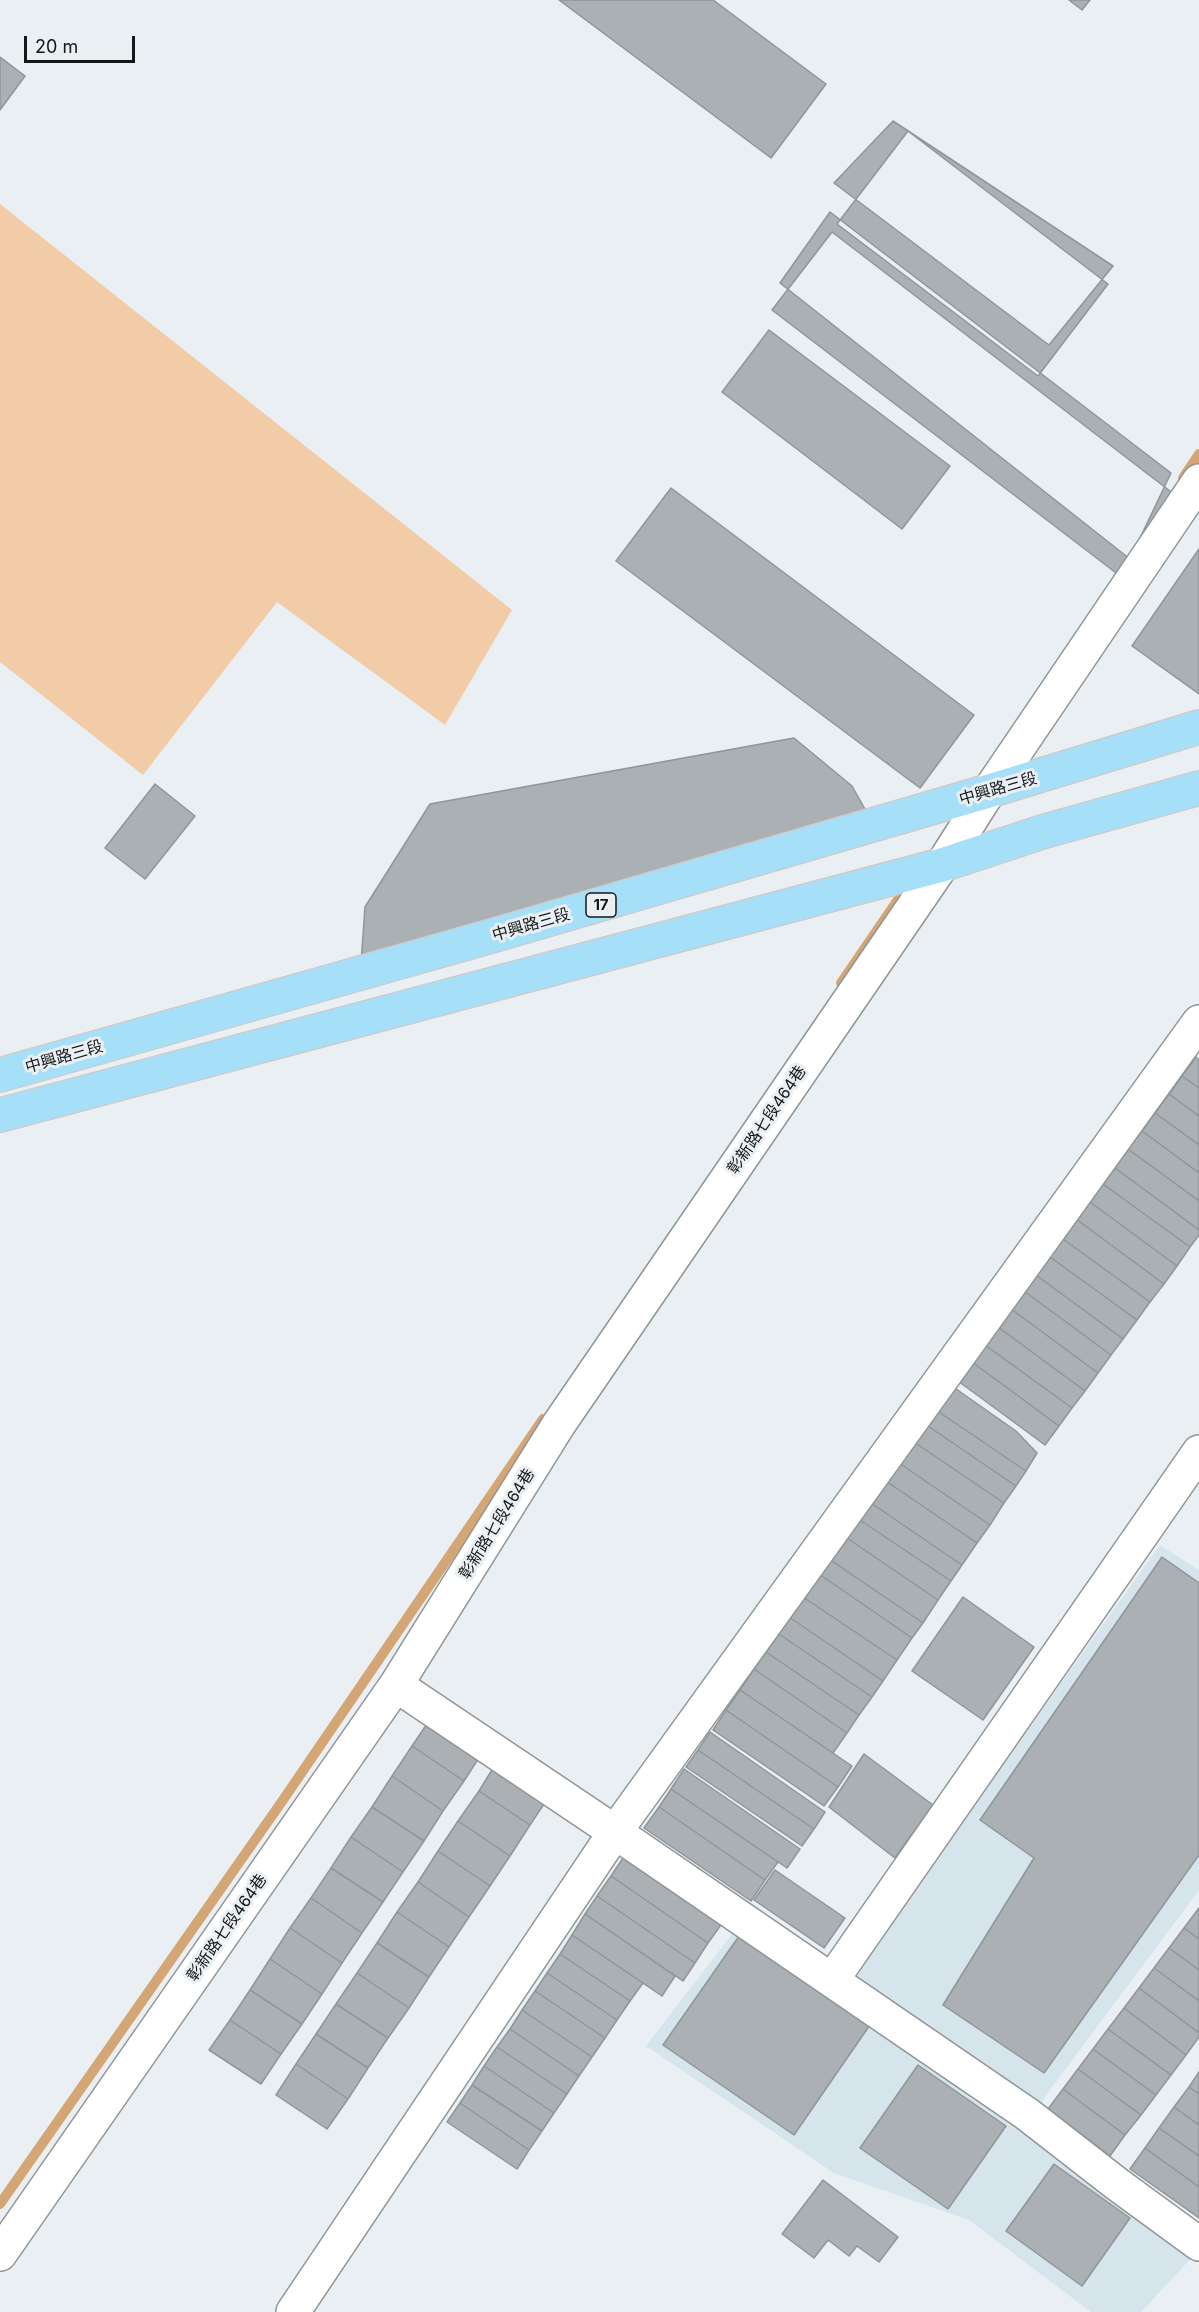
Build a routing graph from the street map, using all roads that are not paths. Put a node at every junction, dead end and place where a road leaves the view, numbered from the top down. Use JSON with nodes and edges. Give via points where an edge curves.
{"nodes":[{"id":1,"x":1199,"y":481,"type":"edge"},
{"id":2,"x":1199,"y":727,"type":"edge"},
{"id":3,"x":1199,"y":788,"type":"edge"},
{"id":4,"x":989,"y":792,"type":"junction"},
{"id":5,"x":942,"y":865,"type":"junction"},
{"id":6,"x":1199,"y":1022,"type":"edge"},
{"id":7,"x":0,"y":1075,"type":"edge"},
{"id":8,"x":0,"y":1115,"type":"edge"},
{"id":9,"x":1199,"y":1452,"type":"edge"},
{"id":10,"x":396,"y":1685,"type":"junction"},
{"id":11,"x":615,"y":1832,"type":"junction"},
{"id":12,"x":832,"y":1980,"type":"junction"},
{"id":13,"x":1199,"y":2244,"type":"edge"},
{"id":14,"x":0,"y":2254,"type":"edge"},
{"id":15,"x":293,"y":2312,"type":"edge"}],
"edges":[{"from":1,"to":4,"type":"street","name":"彰新路七段464巷"},
{"from":2,"to":4,"type":"main road","name":"中興路三段","number":"17"},
{"from":3,"to":5,"type":"main road"},
{"from":4,"to":5,"type":"street","name":"彰新路七段464巷"},
{"from":4,"to":7,"type":"main road","name":"中興路三段","number":"17"},
{"from":5,"to":8,"type":"main road"},
{"from":5,"to":10,"type":"street","name":"彰新路七段464巷","via":[[559,1424]]},
{"from":6,"to":11,"type":"street"},
{"from":9,"to":12,"type":"street"},
{"from":10,"to":11,"type":"street"},
{"from":10,"to":14,"type":"street","name":"彰新路七段464巷"},
{"from":11,"to":12,"type":"street"},
{"from":11,"to":15,"type":"street"},
{"from":12,"to":13,"type":"street","via":[[1027,2114]]}]}
